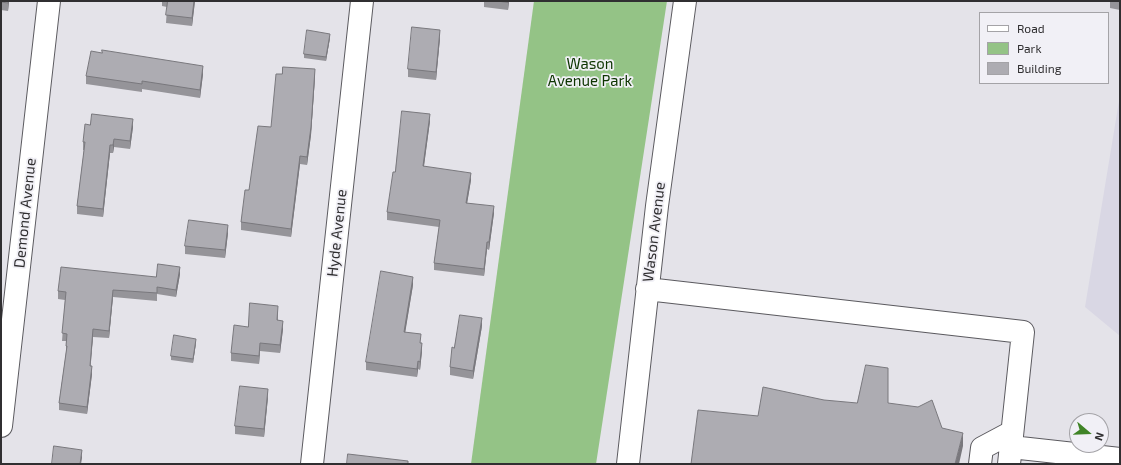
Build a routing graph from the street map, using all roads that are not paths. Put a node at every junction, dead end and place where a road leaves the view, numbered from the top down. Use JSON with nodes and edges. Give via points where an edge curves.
{"nodes":[{"id":1,"x":49,"y":1,"type":"edge"},
{"id":2,"x":362,"y":1,"type":"edge"},
{"id":3,"x":685,"y":1,"type":"edge"},
{"id":4,"x":647,"y":289,"type":"junction"},
{"id":5,"x":1,"y":426,"type":"edge"},
{"id":6,"x":1011,"y":447,"type":"edge"},
{"id":7,"x":1120,"y":459,"type":"edge"},
{"id":8,"x":312,"y":464,"type":"edge"},
{"id":9,"x":628,"y":464,"type":"edge"},
{"id":10,"x":980,"y":464,"type":"edge"}],
"edges":[{"from":1,"to":5,"type":"street","name":"Demond Avenue"},
{"from":2,"to":8,"type":"street","name":"Hyde Avenue"},
{"from":3,"to":4,"type":"street","name":"Wason Avenue"},
{"from":4,"to":6,"type":"street","via":[[1023,332]]},
{"from":4,"to":9,"type":"street","name":"Wason Avenue"},
{"from":6,"to":7,"type":"street"},
{"from":6,"to":10,"type":"street","via":[[982,448]]}]}
